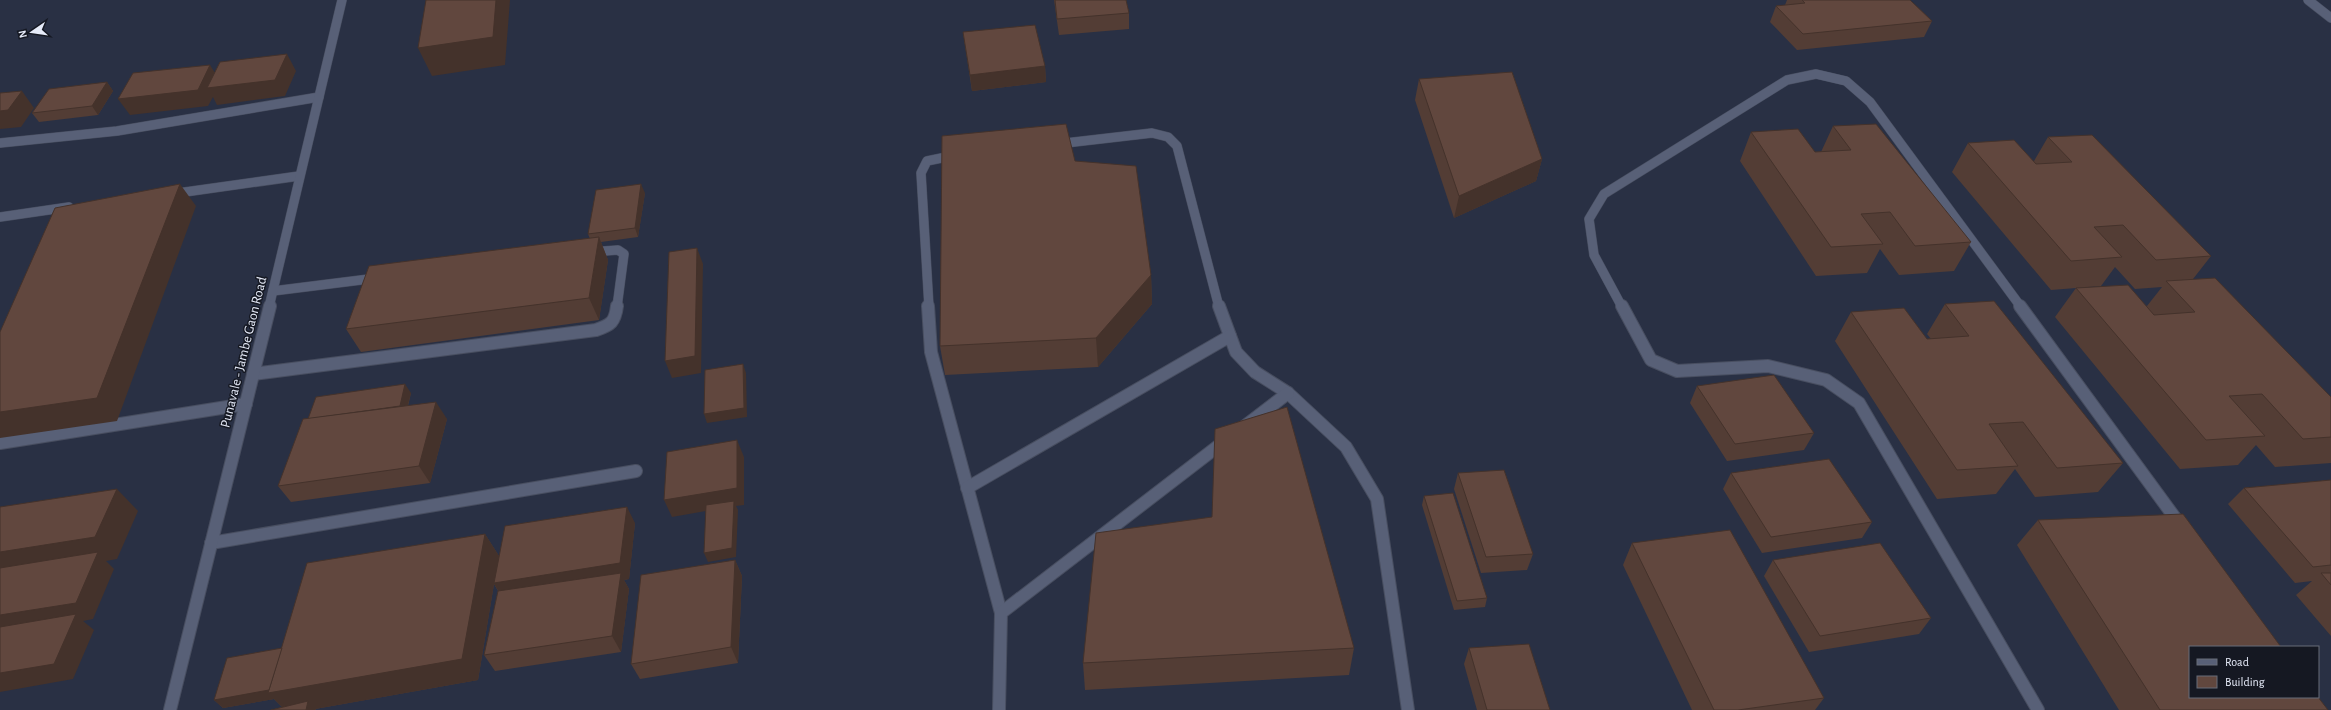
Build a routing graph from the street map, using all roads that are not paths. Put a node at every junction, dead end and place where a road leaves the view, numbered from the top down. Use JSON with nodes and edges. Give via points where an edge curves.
{"nodes":[{"id":1,"x":342,"y":0,"type":"edge"},
{"id":2,"x":2308,"y":0,"type":"edge"},
{"id":3,"x":2331,"y":18,"type":"edge"},
{"id":4,"x":319,"y":97,"type":"junction"},
{"id":5,"x":0,"y":143,"type":"edge"},
{"id":6,"x":1042,"y":145,"type":"edge"},
{"id":7,"x":971,"y":153,"type":"edge"},
{"id":8,"x":299,"y":176,"type":"junction"},
{"id":9,"x":164,"y":195,"type":"edge"},
{"id":10,"x":79,"y":206,"type":"edge"},
{"id":11,"x":0,"y":217,"type":"edge"},
{"id":12,"x":583,"y":252,"type":"edge"},
{"id":13,"x":386,"y":277,"type":"edge"},
{"id":14,"x":273,"y":291,"type":"junction"},
{"id":15,"x":1230,"y":336,"type":"junction"},
{"id":16,"x":253,"y":374,"type":"junction"},
{"id":17,"x":1288,"y":392,"type":"junction"},
{"id":18,"x":246,"y":404,"type":"junction"},
{"id":19,"x":0,"y":443,"type":"edge"},
{"id":20,"x":636,"y":471,"type":"dead end"},
{"id":21,"x":967,"y":488,"type":"junction"},
{"id":22,"x":2190,"y":538,"type":"edge"},
{"id":23,"x":212,"y":543,"type":"junction"},
{"id":24,"x":1001,"y":612,"type":"junction"},
{"id":25,"x":170,"y":710,"type":"edge"},
{"id":26,"x":999,"y":710,"type":"edge"},
{"id":27,"x":1408,"y":710,"type":"edge"},
{"id":28,"x":2038,"y":710,"type":"edge"}],
"edges":[{"from":1,"to":4,"type":"street","name":"Punavale - Jambe Gaon Road"},
{"from":2,"to":3,"type":"street"},
{"from":4,"to":5,"type":"street","via":[[117,131]]},
{"from":4,"to":8,"type":"street","name":"Punavale - Jambe Gaon Road"},
{"from":6,"to":15,"type":"street","via":[[1152,133],[1168,137],[1177,146],[1219,306]]},
{"from":7,"to":21,"type":"street","via":[[927,161],[921,173],[931,352]]},
{"from":8,"to":9,"type":"street"},
{"from":8,"to":14,"type":"street","name":"Punavale - Jambe Gaon Road"},
{"from":10,"to":11,"type":"street"},
{"from":12,"to":16,"type":"street","via":[[618,250],[624,254],[615,319],[609,326],[596,330]]},
{"from":13,"to":14,"type":"street"},
{"from":14,"to":16,"type":"street","name":"Punavale - Jambe Gaon Road"},
{"from":15,"to":17,"type":"street","via":[[1236,352],[1255,372]]},
{"from":15,"to":21,"type":"street"},
{"from":16,"to":18,"type":"street","name":"Punavale - Jambe Gaon Road"},
{"from":17,"to":24,"type":"street"},
{"from":17,"to":27,"type":"street","via":[[1346,447],[1377,499]]},
{"from":18,"to":19,"type":"street"},
{"from":18,"to":23,"type":"street","name":"Punavale - Jambe Gaon Road"},
{"from":20,"to":23,"type":"street"},
{"from":21,"to":24,"type":"street"},
{"from":22,"to":28,"type":"street","via":[[1870,102],[1846,81],[1816,74],[1787,80],[1604,194],[1589,218],[1594,255],[1651,360],[1677,371],[1768,366],[1826,380],[1859,403]]},
{"from":23,"to":25,"type":"street","name":"Punavale - Jambe Gaon Road"},
{"from":24,"to":26,"type":"street"}]}
